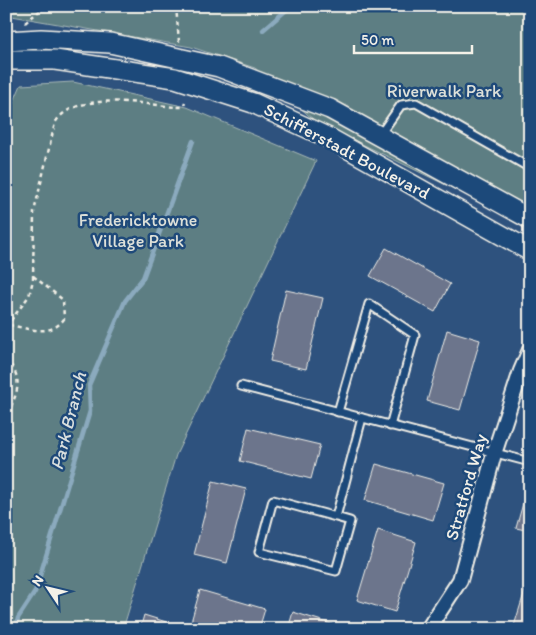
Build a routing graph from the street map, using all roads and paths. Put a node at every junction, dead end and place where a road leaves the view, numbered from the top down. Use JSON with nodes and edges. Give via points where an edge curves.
{"nodes":[{"id":1,"x":45,"y":6,"type":"edge"},
{"id":2,"x":176,"y":6,"type":"edge"},
{"id":3,"x":23,"y":25,"type":"dead end"},
{"id":4,"x":6,"y":41,"type":"edge"},
{"id":5,"x":179,"y":44,"type":"dead end"},
{"id":6,"x":6,"y":60,"type":"edge"},
{"id":7,"x":185,"y":102,"type":"dead end"},
{"id":8,"x":379,"y":137,"type":"junction"},
{"id":9,"x":530,"y":168,"type":"edge"},
{"id":10,"x":530,"y":220,"type":"edge"},
{"id":11,"x":530,"y":250,"type":"edge"},
{"id":12,"x":33,"y":276,"type":"junction"},
{"id":13,"x":7,"y":326,"type":"edge"},
{"id":14,"x":530,"y":350,"type":"edge"},
{"id":15,"x":6,"y":359,"type":"edge"},
{"id":16,"x":242,"y":386,"type":"dead end"},
{"id":17,"x":338,"y":412,"type":"junction"},
{"id":18,"x":6,"y":418,"type":"edge"},
{"id":19,"x":362,"y":418,"type":"junction"},
{"id":20,"x":390,"y":426,"type":"junction"},
{"id":21,"x":494,"y":454,"type":"junction"},
{"id":22,"x":530,"y":462,"type":"edge"},
{"id":23,"x":336,"y":517,"type":"junction"},
{"id":24,"x":428,"y":629,"type":"edge"}],
"edges":[{"from":1,"to":3,"type":"path"},
{"from":2,"to":5,"type":"path"},
{"from":4,"to":8,"type":"main road","name":"Schifferstadt Boulevard","via":[[41,39],[110,43],[219,67],[330,109]]},
{"from":6,"to":11,"type":"main road","name":"Schifferstadt Boulevard","via":[[55,60],[175,78],[253,102],[331,139]]},
{"from":7,"to":12,"type":"path","via":[[183,107],[88,103],[61,114],[53,131],[34,212]]},
{"from":8,"to":9,"type":"lane","via":[[401,105],[416,103]]},
{"from":8,"to":10,"type":"main road","name":"Schifferstadt Boulevard"},
{"from":12,"to":13,"type":"path","via":[[29,296]]},
{"from":12,"to":13,"type":"path","via":[[62,300],[64,319],[58,327],[46,331]]},
{"from":14,"to":21,"type":"street","name":"Stratford Way"},
{"from":15,"to":18,"type":"path","via":[[18,379],[18,387]]},
{"from":16,"to":17,"type":"lane"},
{"from":17,"to":19,"type":"lane"},
{"from":17,"to":20,"type":"lane","via":[[369,304],[415,335]]},
{"from":19,"to":20,"type":"lane"},
{"from":19,"to":23,"type":"lane"},
{"from":20,"to":21,"type":"lane"},
{"from":21,"to":22,"type":"lane"},
{"from":21,"to":24,"type":"street","name":"Stratford Way","via":[[460,580]]},
{"from":23,"to":23,"type":"lane","via":[[350,521],[336,571],[259,552],[273,500]]}]}
